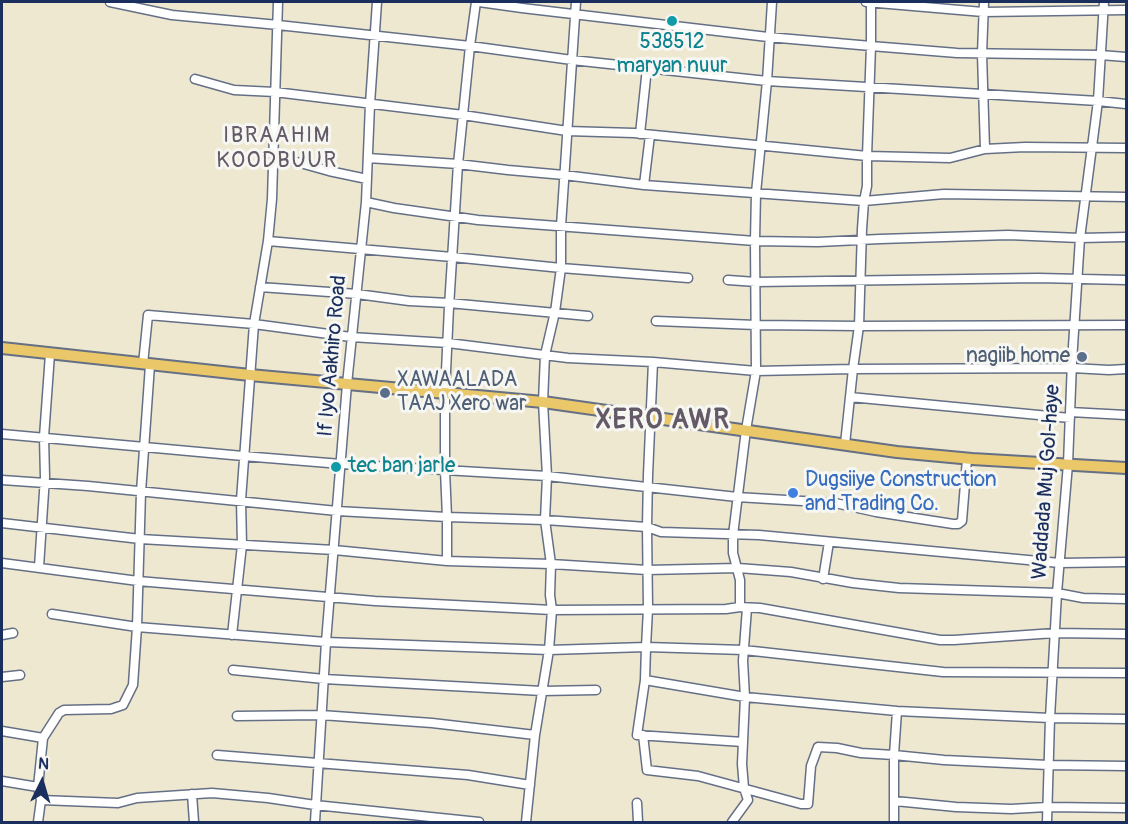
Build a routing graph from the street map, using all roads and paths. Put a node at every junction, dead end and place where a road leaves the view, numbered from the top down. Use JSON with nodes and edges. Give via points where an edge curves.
{"nodes":[{"id":1,"x":110,"y":2,"type":"edge"},
{"id":2,"x":278,"y":2,"type":"edge"},
{"id":3,"x":377,"y":2,"type":"edge"},
{"id":4,"x":478,"y":2,"type":"edge"},
{"id":5,"x":576,"y":2,"type":"edge"},
{"id":6,"x":771,"y":2,"type":"edge"},
{"id":7,"x":866,"y":2,"type":"edge"},
{"id":8,"x":871,"y":2,"type":"edge"},
{"id":9,"x":984,"y":2,"type":"edge"},
{"id":10,"x":1103,"y":6,"type":"edge"},
{"id":11,"x":1126,"y":10,"type":"edge"},
{"id":12,"x":983,"y":12,"type":"junction"},
{"id":13,"x":576,"y":14,"type":"junction"},
{"id":14,"x":278,"y":25,"type":"junction"},
{"id":15,"x":374,"y":37,"type":"junction"},
{"id":16,"x":768,"y":37,"type":"junction"},
{"id":17,"x":470,"y":46,"type":"junction"},
{"id":18,"x":871,"y":46,"type":"junction"},
{"id":19,"x":982,"y":54,"type":"junction"},
{"id":20,"x":1101,"y":55,"type":"junction"},
{"id":21,"x":1126,"y":57,"type":"edge"},
{"id":22,"x":572,"y":60,"type":"junction"},
{"id":23,"x":647,"y":68,"type":"junction"},
{"id":24,"x":195,"y":79,"type":"dead end"},
{"id":25,"x":767,"y":81,"type":"junction"},
{"id":26,"x":870,"y":88,"type":"junction"},
{"id":27,"x":275,"y":92,"type":"junction"},
{"id":28,"x":984,"y":95,"type":"junction"},
{"id":29,"x":1098,"y":101,"type":"junction"},
{"id":30,"x":370,"y":104,"type":"junction"},
{"id":31,"x":1126,"y":104,"type":"edge"},
{"id":32,"x":463,"y":115,"type":"junction"},
{"id":33,"x":567,"y":131,"type":"junction"},
{"id":34,"x":640,"y":134,"type":"junction"},
{"id":35,"x":650,"y":135,"type":"junction"},
{"id":36,"x":761,"y":146,"type":"junction"},
{"id":37,"x":1092,"y":147,"type":"junction"},
{"id":38,"x":985,"y":148,"type":"junction"},
{"id":39,"x":1126,"y":148,"type":"edge"},
{"id":40,"x":273,"y":153,"type":"junction"},
{"id":41,"x":867,"y":156,"type":"junction"},
{"id":42,"x":368,"y":158,"type":"junction"},
{"id":43,"x":458,"y":165,"type":"junction"},
{"id":44,"x":564,"y":175,"type":"junction"},
{"id":45,"x":367,"y":179,"type":"junction"},
{"id":46,"x":645,"y":185,"type":"junction"},
{"id":47,"x":756,"y":193,"type":"junction"},
{"id":48,"x":1086,"y":196,"type":"junction"},
{"id":49,"x":1126,"y":197,"type":"edge"},
{"id":50,"x":864,"y":201,"type":"junction"},
{"id":51,"x":366,"y":202,"type":"junction"},
{"id":52,"x":454,"y":216,"type":"junction"},
{"id":53,"x":561,"y":226,"type":"junction"},
{"id":54,"x":1126,"y":237,"type":"edge"},
{"id":55,"x":1080,"y":238,"type":"junction"},
{"id":56,"x":861,"y":240,"type":"junction"},
{"id":57,"x":267,"y":241,"type":"junction"},
{"id":58,"x":755,"y":242,"type":"junction"},
{"id":59,"x":361,"y":250,"type":"junction"},
{"id":60,"x":452,"y":257,"type":"junction"},
{"id":61,"x":561,"y":268,"type":"junction"},
{"id":62,"x":688,"y":278,"type":"dead end"},
{"id":63,"x":1078,"y":278,"type":"junction"},
{"id":64,"x":728,"y":280,"type":"dead end"},
{"id":65,"x":1126,"y":280,"type":"edge"},
{"id":66,"x":860,"y":281,"type":"junction"},
{"id":67,"x":756,"y":282,"type":"junction"},
{"id":68,"x":260,"y":287,"type":"junction"},
{"id":69,"x":357,"y":294,"type":"junction"},
{"id":70,"x":449,"y":303,"type":"junction"},
{"id":71,"x":555,"y":312,"type":"junction"},
{"id":72,"x":588,"y":316,"type":"dead end"},
{"id":73,"x":656,"y":321,"type":"dead end"},
{"id":74,"x":254,"y":324,"type":"junction"},
{"id":75,"x":756,"y":325,"type":"junction"},
{"id":76,"x":1076,"y":325,"type":"junction"},
{"id":77,"x":1126,"y":325,"type":"edge"},
{"id":78,"x":860,"y":326,"type":"junction"},
{"id":79,"x":351,"y":337,"type":"junction"},
{"id":80,"x":448,"y":343,"type":"junction"},
{"id":81,"x":2,"y":348,"type":"edge"},
{"id":82,"x":50,"y":354,"type":"junction"},
{"id":83,"x":545,"y":355,"type":"junction"},
{"id":84,"x":653,"y":362,"type":"junction"},
{"id":85,"x":147,"y":365,"type":"junction"},
{"id":86,"x":1072,"y":368,"type":"junction"},
{"id":87,"x":853,"y":369,"type":"junction"},
{"id":88,"x":1126,"y":369,"type":"edge"},
{"id":89,"x":756,"y":371,"type":"junction"},
{"id":90,"x":250,"y":375,"type":"junction"},
{"id":91,"x":347,"y":384,"type":"junction"},
{"id":92,"x":445,"y":393,"type":"junction"},
{"id":93,"x":850,"y":397,"type":"junction"},
{"id":94,"x":543,"y":402,"type":"junction"},
{"id":95,"x":1070,"y":415,"type":"junction"},
{"id":96,"x":1126,"y":415,"type":"edge"},
{"id":97,"x":650,"y":417,"type":"junction"},
{"id":98,"x":746,"y":430,"type":"junction"},
{"id":99,"x":2,"y":434,"type":"edge"},
{"id":100,"x":44,"y":437,"type":"junction"},
{"id":101,"x":845,"y":444,"type":"junction"},
{"id":102,"x":144,"y":447,"type":"junction"},
{"id":103,"x":243,"y":456,"type":"junction"},
{"id":104,"x":967,"y":459,"type":"junction"},
{"id":105,"x":341,"y":464,"type":"junction"},
{"id":106,"x":1068,"y":464,"type":"junction"},
{"id":107,"x":1126,"y":468,"type":"edge"},
{"id":108,"x":445,"y":470,"type":"junction"},
{"id":109,"x":547,"y":476,"type":"junction"},
{"id":110,"x":2,"y":480,"type":"edge"},
{"id":111,"x":44,"y":483,"type":"junction"},
{"id":112,"x":648,"y":487,"type":"junction"},
{"id":113,"x":141,"y":492,"type":"junction"},
{"id":114,"x":737,"y":497,"type":"junction"},
{"id":115,"x":241,"y":500,"type":"junction"},
{"id":116,"x":338,"y":511,"type":"junction"},
{"id":117,"x":447,"y":517,"type":"junction"},
{"id":118,"x":545,"y":520,"type":"junction"},
{"id":119,"x":2,"y":523,"type":"edge"},
{"id":120,"x":42,"y":527,"type":"junction"},
{"id":121,"x":647,"y":527,"type":"junction"},
{"id":122,"x":733,"y":535,"type":"junction"},
{"id":123,"x":140,"y":539,"type":"junction"},
{"id":124,"x":829,"y":542,"type":"junction"},
{"id":125,"x":242,"y":545,"type":"junction"},
{"id":126,"x":334,"y":550,"type":"junction"},
{"id":127,"x":447,"y":561,"type":"junction"},
{"id":128,"x":2,"y":562,"type":"edge"},
{"id":129,"x":1126,"y":562,"type":"edge"},
{"id":130,"x":1060,"y":563,"type":"junction"},
{"id":131,"x":550,"y":564,"type":"junction"},
{"id":132,"x":39,"y":567,"type":"junction"},
{"id":133,"x":738,"y":568,"type":"junction"},
{"id":134,"x":647,"y":570,"type":"junction"},
{"id":135,"x":824,"y":579,"type":"junction"},
{"id":136,"x":138,"y":581,"type":"junction"},
{"id":137,"x":237,"y":589,"type":"junction"},
{"id":138,"x":1057,"y":593,"type":"junction"},
{"id":139,"x":330,"y":598,"type":"junction"},
{"id":140,"x":1126,"y":599,"type":"edge"},
{"id":141,"x":743,"y":607,"type":"junction"},
{"id":142,"x":648,"y":609,"type":"junction"},
{"id":143,"x":552,"y":610,"type":"junction"},
{"id":144,"x":52,"y":614,"type":"dead end"},
{"id":145,"x":137,"y":627,"type":"junction"},
{"id":146,"x":13,"y":633,"type":"dead end"},
{"id":147,"x":1055,"y":633,"type":"junction"},
{"id":148,"x":1126,"y":633,"type":"edge"},
{"id":149,"x":2,"y":635,"type":"edge"},
{"id":150,"x":232,"y":635,"type":"junction"},
{"id":151,"x":326,"y":642,"type":"junction"},
{"id":152,"x":646,"y":647,"type":"junction"},
{"id":153,"x":549,"y":650,"type":"junction"},
{"id":154,"x":744,"y":650,"type":"junction"},
{"id":155,"x":233,"y":670,"type":"dead end"},
{"id":156,"x":1053,"y":672,"type":"junction"},
{"id":157,"x":1126,"y":673,"type":"edge"},
{"id":158,"x":20,"y":675,"type":"dead end"},
{"id":159,"x":2,"y":677,"type":"edge"},
{"id":160,"x":324,"y":679,"type":"junction"},
{"id":161,"x":645,"y":680,"type":"junction"},
{"id":162,"x":542,"y":690,"type":"junction"},
{"id":163,"x":596,"y":690,"type":"dead end"},
{"id":164,"x":745,"y":697,"type":"junction"},
{"id":165,"x":897,"y":711,"type":"junction"},
{"id":166,"x":321,"y":715,"type":"junction"},
{"id":167,"x":237,"y":716,"type":"dead end"},
{"id":168,"x":1050,"y":718,"type":"junction"},
{"id":169,"x":1126,"y":719,"type":"edge"},
{"id":170,"x":2,"y":731,"type":"edge"},
{"id":171,"x":535,"y":735,"type":"junction"},
{"id":172,"x":643,"y":735,"type":"junction"},
{"id":173,"x":43,"y":738,"type":"junction"},
{"id":174,"x":743,"y":742,"type":"junction"},
{"id":175,"x":894,"y":754,"type":"junction"},
{"id":176,"x":217,"y":755,"type":"dead end"},
{"id":177,"x":318,"y":763,"type":"junction"},
{"id":178,"x":1048,"y":765,"type":"junction"},
{"id":179,"x":1126,"y":766,"type":"edge"},
{"id":180,"x":2,"y":782,"type":"edge"},
{"id":181,"x":530,"y":784,"type":"junction"},
{"id":182,"x":39,"y":787,"type":"junction"},
{"id":183,"x":744,"y":788,"type":"junction"},
{"id":184,"x":192,"y":794,"type":"junction"},
{"id":185,"x":41,"y":800,"type":"junction"},
{"id":186,"x":895,"y":801,"type":"junction"},
{"id":187,"x":637,"y":803,"type":"dead end"},
{"id":188,"x":315,"y":805,"type":"junction"},
{"id":189,"x":1047,"y":807,"type":"junction"},
{"id":190,"x":1126,"y":808,"type":"edge"},
{"id":191,"x":38,"y":822,"type":"edge"},
{"id":192,"x":194,"y":822,"type":"edge"},
{"id":193,"x":315,"y":822,"type":"edge"},
{"id":194,"x":479,"y":822,"type":"edge"},
{"id":195,"x":526,"y":822,"type":"edge"},
{"id":196,"x":638,"y":822,"type":"edge"},
{"id":197,"x":732,"y":822,"type":"edge"},
{"id":198,"x":894,"y":822,"type":"edge"},
{"id":199,"x":1047,"y":822,"type":"edge"}],
"edges":[{"from":1,"to":14,"type":"street","via":[[172,15]]},
{"from":2,"to":14,"type":"street"},
{"from":3,"to":15,"type":"street","name":"If Iyo Aakhiro Road"},
{"from":4,"to":13,"type":"street"},
{"from":4,"to":17,"type":"street"},
{"from":5,"to":13,"type":"street"},
{"from":6,"to":16,"type":"street"},
{"from":7,"to":8,"type":"street"},
{"from":8,"to":12,"type":"street"},
{"from":8,"to":18,"type":"street"},
{"from":9,"to":12,"type":"street"},
{"from":10,"to":11,"type":"street"},
{"from":10,"to":12,"type":"street"},
{"from":10,"to":20,"type":"street","name":"Waddada Muj Gol-haye"},
{"from":12,"to":19,"type":"street"},
{"from":13,"to":16,"type":"street"},
{"from":13,"to":22,"type":"street"},
{"from":14,"to":15,"type":"street"},
{"from":14,"to":27,"type":"street"},
{"from":15,"to":17,"type":"street"},
{"from":15,"to":30,"type":"street","name":"If Iyo Aakhiro Road"},
{"from":16,"to":18,"type":"street"},
{"from":16,"to":25,"type":"street"},
{"from":17,"to":22,"type":"street"},
{"from":17,"to":32,"type":"street"},
{"from":18,"to":19,"type":"street"},
{"from":18,"to":26,"type":"street"},
{"from":19,"to":20,"type":"street"},
{"from":19,"to":28,"type":"street"},
{"from":20,"to":21,"type":"street"},
{"from":20,"to":29,"type":"street","name":"Waddada Muj Gol-haye"},
{"from":22,"to":23,"type":"street"},
{"from":22,"to":33,"type":"street"},
{"from":23,"to":25,"type":"street"},
{"from":23,"to":34,"type":"street"},
{"from":24,"to":27,"type":"street","via":[[234,90]]},
{"from":25,"to":26,"type":"street"},
{"from":25,"to":36,"type":"street"},
{"from":26,"to":28,"type":"street"},
{"from":26,"to":41,"type":"street"},
{"from":27,"to":30,"type":"street"},
{"from":27,"to":40,"type":"street"},
{"from":28,"to":29,"type":"street"},
{"from":28,"to":38,"type":"street"},
{"from":29,"to":31,"type":"street"},
{"from":29,"to":37,"type":"street","name":"Waddada Muj Gol-haye"},
{"from":30,"to":32,"type":"street"},
{"from":30,"to":42,"type":"street","name":"If Iyo Aakhiro Road"},
{"from":32,"to":33,"type":"street"},
{"from":32,"to":43,"type":"street"},
{"from":33,"to":34,"type":"street"},
{"from":33,"to":44,"type":"street"},
{"from":34,"to":35,"type":"street"},
{"from":35,"to":36,"type":"street"},
{"from":35,"to":46,"type":"street"},
{"from":36,"to":41,"type":"street"},
{"from":36,"to":47,"type":"street"},
{"from":37,"to":38,"type":"street"},
{"from":37,"to":39,"type":"street"},
{"from":37,"to":48,"type":"street","name":"Waddada Muj Gol-haye"},
{"from":38,"to":41,"type":"street","via":[[950,158]]},
{"from":40,"to":45,"type":"street"},
{"from":40,"to":57,"type":"street"},
{"from":41,"to":50,"type":"street"},
{"from":42,"to":43,"type":"street"},
{"from":42,"to":45,"type":"street","name":"If Iyo Aakhiro Road"},
{"from":43,"to":44,"type":"street"},
{"from":43,"to":52,"type":"street"},
{"from":44,"to":46,"type":"street"},
{"from":44,"to":53,"type":"street"},
{"from":45,"to":51,"type":"street","name":"If Iyo Aakhiro Road"},
{"from":46,"to":47,"type":"street"},
{"from":47,"to":50,"type":"street"},
{"from":47,"to":58,"type":"street"},
{"from":48,"to":49,"type":"street"},
{"from":48,"to":50,"type":"street","via":[[944,194]]},
{"from":48,"to":55,"type":"street","name":"Waddada Muj Gol-haye"},
{"from":50,"to":56,"type":"street"},
{"from":51,"to":52,"type":"street"},
{"from":51,"to":59,"type":"street","name":"If Iyo Aakhiro Road"},
{"from":52,"to":53,"type":"street"},
{"from":52,"to":60,"type":"street"},
{"from":53,"to":58,"type":"street"},
{"from":53,"to":61,"type":"street"},
{"from":54,"to":55,"type":"street"},
{"from":55,"to":56,"type":"street","via":[[1008,235]]},
{"from":55,"to":63,"type":"street","name":"Waddada Muj Gol-haye"},
{"from":56,"to":58,"type":"street"},
{"from":56,"to":66,"type":"street"},
{"from":57,"to":59,"type":"street"},
{"from":57,"to":68,"type":"street"},
{"from":58,"to":67,"type":"street"},
{"from":59,"to":60,"type":"street"},
{"from":59,"to":69,"type":"street","name":"If Iyo Aakhiro Road"},
{"from":60,"to":61,"type":"street"},
{"from":60,"to":70,"type":"street"},
{"from":61,"to":62,"type":"street"},
{"from":61,"to":71,"type":"street"},
{"from":63,"to":65,"type":"street"},
{"from":63,"to":66,"type":"street"},
{"from":63,"to":76,"type":"street","name":"Waddada Muj Gol-haye"},
{"from":64,"to":67,"type":"street"},
{"from":66,"to":67,"type":"street"},
{"from":66,"to":78,"type":"street"},
{"from":67,"to":75,"type":"street"},
{"from":68,"to":69,"type":"street"},
{"from":68,"to":74,"type":"street"},
{"from":69,"to":70,"type":"street"},
{"from":69,"to":79,"type":"street","name":"If Iyo Aakhiro Road"},
{"from":70,"to":71,"type":"street"},
{"from":70,"to":80,"type":"street"},
{"from":71,"to":72,"type":"street"},
{"from":71,"to":83,"type":"street"},
{"from":73,"to":75,"type":"street"},
{"from":74,"to":79,"type":"street"},
{"from":74,"to":85,"type":"street","via":[[148,315]]},
{"from":74,"to":90,"type":"street"},
{"from":75,"to":78,"type":"street"},
{"from":75,"to":89,"type":"street"},
{"from":76,"to":77,"type":"street"},
{"from":76,"to":78,"type":"street"},
{"from":76,"to":86,"type":"street","name":"Waddada Muj Gol-haye"},
{"from":78,"to":87,"type":"street"},
{"from":79,"to":80,"type":"street"},
{"from":79,"to":91,"type":"street","name":"If Iyo Aakhiro Road"},
{"from":80,"to":83,"type":"street"},
{"from":80,"to":92,"type":"street"},
{"from":81,"to":82,"type":"main road"},
{"from":82,"to":85,"type":"main road"},
{"from":82,"to":100,"type":"street"},
{"from":83,"to":84,"type":"street"},
{"from":83,"to":94,"type":"street"},
{"from":84,"to":89,"type":"street"},
{"from":84,"to":97,"type":"street"},
{"from":85,"to":90,"type":"main road"},
{"from":85,"to":102,"type":"street"},
{"from":86,"to":87,"type":"street"},
{"from":86,"to":88,"type":"street"},
{"from":86,"to":95,"type":"street","name":"Waddada Muj Gol-haye"},
{"from":87,"to":89,"type":"street"},
{"from":87,"to":93,"type":"street"},
{"from":89,"to":98,"type":"street"},
{"from":90,"to":91,"type":"main road"},
{"from":90,"to":103,"type":"street"},
{"from":91,"to":92,"type":"main road"},
{"from":91,"to":105,"type":"street","name":"If Iyo Aakhiro Road"},
{"from":92,"to":94,"type":"main road"},
{"from":92,"to":108,"type":"street"},
{"from":93,"to":95,"type":"street"},
{"from":93,"to":101,"type":"street"},
{"from":94,"to":97,"type":"main road"},
{"from":94,"to":109,"type":"street"},
{"from":95,"to":96,"type":"street"},
{"from":95,"to":106,"type":"street","name":"Waddada Muj Gol-haye"},
{"from":97,"to":98,"type":"main road"},
{"from":97,"to":112,"type":"street"},
{"from":98,"to":101,"type":"main road"},
{"from":98,"to":114,"type":"street"},
{"from":99,"to":100,"type":"street"},
{"from":100,"to":102,"type":"street"},
{"from":100,"to":111,"type":"street"},
{"from":101,"to":104,"type":"main road"},
{"from":102,"to":103,"type":"street"},
{"from":102,"to":113,"type":"street"},
{"from":103,"to":105,"type":"street"},
{"from":103,"to":115,"type":"street"},
{"from":104,"to":106,"type":"main road"},
{"from":104,"to":114,"type":"street","via":[[962,520],[958,524],[835,503]]},
{"from":105,"to":108,"type":"street"},
{"from":105,"to":116,"type":"street","name":"If Iyo Aakhiro Road"},
{"from":106,"to":107,"type":"main road"},
{"from":106,"to":130,"type":"street","name":"Waddada Muj Gol-haye"},
{"from":108,"to":109,"type":"street"},
{"from":108,"to":117,"type":"street"},
{"from":109,"to":112,"type":"street"},
{"from":109,"to":118,"type":"street"},
{"from":110,"to":111,"type":"street"},
{"from":111,"to":113,"type":"street"},
{"from":111,"to":120,"type":"street"},
{"from":112,"to":114,"type":"street"},
{"from":112,"to":121,"type":"street"},
{"from":113,"to":115,"type":"street"},
{"from":113,"to":123,"type":"street"},
{"from":114,"to":122,"type":"street"},
{"from":115,"to":116,"type":"street"},
{"from":115,"to":125,"type":"street"},
{"from":116,"to":117,"type":"street"},
{"from":116,"to":126,"type":"street","name":"If Iyo Aakhiro Road"},
{"from":117,"to":118,"type":"street"},
{"from":117,"to":127,"type":"street"},
{"from":118,"to":121,"type":"street"},
{"from":118,"to":131,"type":"street"},
{"from":119,"to":120,"type":"street"},
{"from":120,"to":123,"type":"street"},
{"from":120,"to":132,"type":"street"},
{"from":121,"to":122,"type":"street","via":[[661,532]]},
{"from":121,"to":134,"type":"street"},
{"from":122,"to":124,"type":"street"},
{"from":122,"to":133,"type":"street"},
{"from":123,"to":125,"type":"street"},
{"from":123,"to":136,"type":"street"},
{"from":124,"to":130,"type":"street"},
{"from":124,"to":135,"type":"street"},
{"from":125,"to":126,"type":"street"},
{"from":125,"to":137,"type":"street"},
{"from":126,"to":127,"type":"street"},
{"from":126,"to":139,"type":"street","name":"If Iyo Aakhiro Road"},
{"from":127,"to":131,"type":"street"},
{"from":128,"to":132,"type":"street"},
{"from":129,"to":130,"type":"street"},
{"from":130,"to":138,"type":"street","name":"Waddada Muj Gol-haye"},
{"from":131,"to":134,"type":"street"},
{"from":131,"to":143,"type":"street"},
{"from":132,"to":136,"type":"street"},
{"from":133,"to":134,"type":"street"},
{"from":133,"to":135,"type":"street"},
{"from":133,"to":141,"type":"street"},
{"from":134,"to":142,"type":"street"},
{"from":135,"to":138,"type":"street","via":[[899,588]]},
{"from":136,"to":137,"type":"street"},
{"from":136,"to":145,"type":"street"},
{"from":137,"to":139,"type":"street"},
{"from":137,"to":150,"type":"street"},
{"from":138,"to":140,"type":"street"},
{"from":138,"to":147,"type":"street","name":"Waddada Muj Gol-haye"},
{"from":139,"to":143,"type":"street"},
{"from":139,"to":151,"type":"street","name":"If Iyo Aakhiro Road"},
{"from":141,"to":142,"type":"street"},
{"from":141,"to":147,"type":"street","via":[[940,639]]},
{"from":141,"to":154,"type":"street"},
{"from":142,"to":143,"type":"street"},
{"from":142,"to":152,"type":"street"},
{"from":143,"to":153,"type":"street"},
{"from":144,"to":145,"type":"street"},
{"from":145,"to":150,"type":"street"},
{"from":145,"to":173,"type":"street","via":[[133,685],[123,705],[64,710]]},
{"from":146,"to":149,"type":"street"},
{"from":147,"to":148,"type":"street"},
{"from":147,"to":156,"type":"street","name":"Waddada Muj Gol-haye"},
{"from":150,"to":151,"type":"street"},
{"from":151,"to":153,"type":"street"},
{"from":151,"to":160,"type":"street","name":"If Iyo Aakhiro Road"},
{"from":152,"to":153,"type":"street"},
{"from":152,"to":154,"type":"street"},
{"from":152,"to":161,"type":"street"},
{"from":153,"to":162,"type":"street"},
{"from":154,"to":156,"type":"street","via":[[943,672]]},
{"from":154,"to":164,"type":"street"},
{"from":155,"to":160,"type":"street"},
{"from":156,"to":157,"type":"street"},
{"from":156,"to":168,"type":"street","name":"Waddada Muj Gol-haye"},
{"from":158,"to":159,"type":"street"},
{"from":160,"to":162,"type":"street"},
{"from":160,"to":166,"type":"street","name":"If Iyo Aakhiro Road"},
{"from":161,"to":164,"type":"street"},
{"from":161,"to":172,"type":"street","via":[[637,735]]},
{"from":162,"to":163,"type":"street"},
{"from":162,"to":171,"type":"street"},
{"from":164,"to":165,"type":"street"},
{"from":164,"to":174,"type":"street"},
{"from":165,"to":168,"type":"street"},
{"from":165,"to":175,"type":"street"},
{"from":166,"to":167,"type":"street"},
{"from":166,"to":171,"type":"street"},
{"from":166,"to":177,"type":"street","name":"If Iyo Aakhiro Road"},
{"from":168,"to":169,"type":"street"},
{"from":168,"to":178,"type":"street","name":"Waddada Muj Gol-haye"},
{"from":170,"to":173,"type":"street"},
{"from":171,"to":181,"type":"street"},
{"from":172,"to":174,"type":"street"},
{"from":172,"to":183,"type":"street","via":[[647,770],[698,776]]},
{"from":173,"to":182,"type":"street"},
{"from":174,"to":183,"type":"street"},
{"from":175,"to":178,"type":"street"},
{"from":175,"to":183,"type":"street","via":[[818,747],[808,804]]},
{"from":175,"to":186,"type":"street"},
{"from":176,"to":177,"type":"street"},
{"from":177,"to":181,"type":"street"},
{"from":177,"to":188,"type":"street","name":"If Iyo Aakhiro Road"},
{"from":178,"to":179,"type":"street"},
{"from":178,"to":189,"type":"street","name":"Waddada Muj Gol-haye"},
{"from":180,"to":182,"type":"street"},
{"from":181,"to":195,"type":"street"},
{"from":182,"to":185,"type":"street"},
{"from":183,"to":197,"type":"street","via":[[748,800]]},
{"from":184,"to":185,"type":"street","via":[[118,803]]},
{"from":184,"to":188,"type":"street","via":[[212,792]]},
{"from":184,"to":192,"type":"street"},
{"from":185,"to":191,"type":"street"},
{"from":186,"to":189,"type":"street","via":[[956,807]]},
{"from":186,"to":198,"type":"street"},
{"from":187,"to":196,"type":"street"},
{"from":188,"to":193,"type":"street","name":"If Iyo Aakhiro Road"},
{"from":188,"to":194,"type":"street"},
{"from":189,"to":190,"type":"street"},
{"from":189,"to":199,"type":"street","name":"Waddada Muj Gol-haye"}]}
